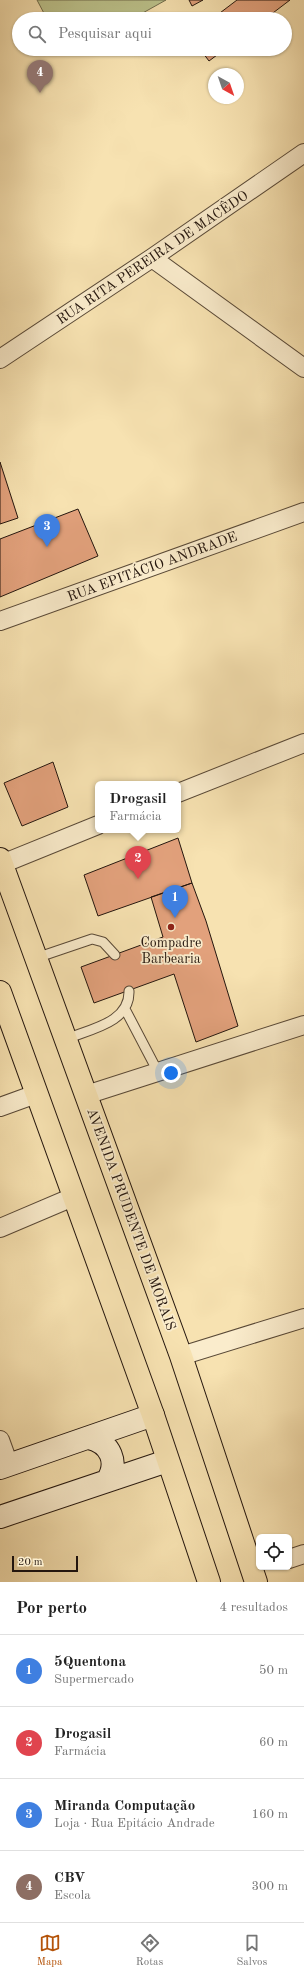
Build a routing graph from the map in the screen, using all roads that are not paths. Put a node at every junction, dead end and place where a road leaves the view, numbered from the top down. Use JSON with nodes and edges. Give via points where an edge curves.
{"nodes":[{"id":1,"x":304,"y":153,"type":"edge"},
{"id":2,"x":152,"y":258,"type":"junction"},
{"id":3,"x":0,"y":359,"type":"edge"},
{"id":4,"x":304,"y":368,"type":"edge"},
{"id":5,"x":304,"y":512,"type":"edge"},
{"id":6,"x":0,"y":621,"type":"edge"},
{"id":7,"x":304,"y":743,"type":"edge"},
{"id":8,"x":181,"y":792,"type":"edge"},
{"id":9,"x":95,"y":826,"type":"edge"},
{"id":10,"x":1,"y":861,"type":"edge"},
{"id":11,"x":115,"y":955,"type":"dead end"},
{"id":12,"x":36,"y":958,"type":"junction"},
{"id":13,"x":129,"y":991,"type":"dead end"},
{"id":14,"x":0,"y":992,"type":"edge"},
{"id":15,"x":125,"y":1009,"type":"junction"},
{"id":16,"x":304,"y":1025,"type":"edge"},
{"id":17,"x":66,"y":1039,"type":"junction"},
{"id":18,"x":158,"y":1072,"type":"junction"},
{"id":19,"x":36,"y":1094,"type":"junction"},
{"id":20,"x":86,"y":1095,"type":"junction"},
{"id":21,"x":0,"y":1107,"type":"edge"},
{"id":22,"x":73,"y":1196,"type":"junction"},
{"id":23,"x":0,"y":1228,"type":"edge"},
{"id":24,"x":304,"y":1318,"type":"edge"},
{"id":25,"x":182,"y":1356,"type":"junction"},
{"id":26,"x":153,"y":1415,"type":"junction"},
{"id":27,"x":89,"y":1438,"type":"junction"},
{"id":28,"x":0,"y":1440,"type":"edge"},
{"id":29,"x":167,"y":1461,"type":"junction"},
{"id":30,"x":4,"y":1467,"type":"edge"},
{"id":31,"x":107,"y":1481,"type":"junction"},
{"id":32,"x":0,"y":1517,"type":"edge"},
{"id":33,"x":304,"y":1554,"type":"edge"},
{"id":34,"x":292,"y":1558,"type":"edge"},
{"id":35,"x":258,"y":1573,"type":"edge"},
{"id":36,"x":209,"y":1582,"type":"edge"}],
"edges":[{"from":1,"to":2,"type":"street","name":"RUA RITA PEREIRA DE MACÊDO"},
{"from":2,"to":3,"type":"street","name":"RUA RITA PEREIRA DE MACÊDO"},
{"from":2,"to":4,"type":"street"},
{"from":5,"to":6,"type":"street","name":"RUA EPITÁCIO ANDRADE"},
{"from":7,"to":8,"type":"street"},
{"from":9,"to":10,"type":"street"},
{"from":10,"to":12,"type":"main road","name":"AVENIDA PRUDENTE DE MORAIS"},
{"from":11,"to":12,"type":"lane","via":[[103,942],[92,939]]},
{"from":12,"to":17,"type":"main road","name":"AVENIDA PRUDENTE DE MORAIS"},
{"from":13,"to":15,"type":"lane"},
{"from":14,"to":19,"type":"main road"},
{"from":15,"to":17,"type":"lane","via":[[116,1019]]},
{"from":15,"to":18,"type":"lane"},
{"from":16,"to":18,"type":"street"},
{"from":17,"to":20,"type":"main road","name":"AVENIDA PRUDENTE DE MORAIS"},
{"from":18,"to":20,"type":"street"},
{"from":19,"to":21,"type":"street"},
{"from":19,"to":22,"type":"main road"},
{"from":20,"to":25,"type":"main road","name":"AVENIDA PRUDENTE DE MORAIS"},
{"from":22,"to":23,"type":"street"},
{"from":22,"to":26,"type":"main road"},
{"from":24,"to":25,"type":"street"},
{"from":25,"to":35,"type":"main road","name":"AVENIDA PRUDENTE DE MORAIS"},
{"from":26,"to":27,"type":"main road"},
{"from":26,"to":29,"type":"main road"},
{"from":27,"to":30,"type":"main road"},
{"from":27,"to":31,"type":"main road","via":[[101,1442],[110,1450],[113,1466],[112,1474]]},
{"from":28,"to":30,"type":"street"},
{"from":29,"to":31,"type":"main road"},
{"from":29,"to":36,"type":"main road"},
{"from":31,"to":32,"type":"main road"},
{"from":33,"to":34,"type":"street"}]}
